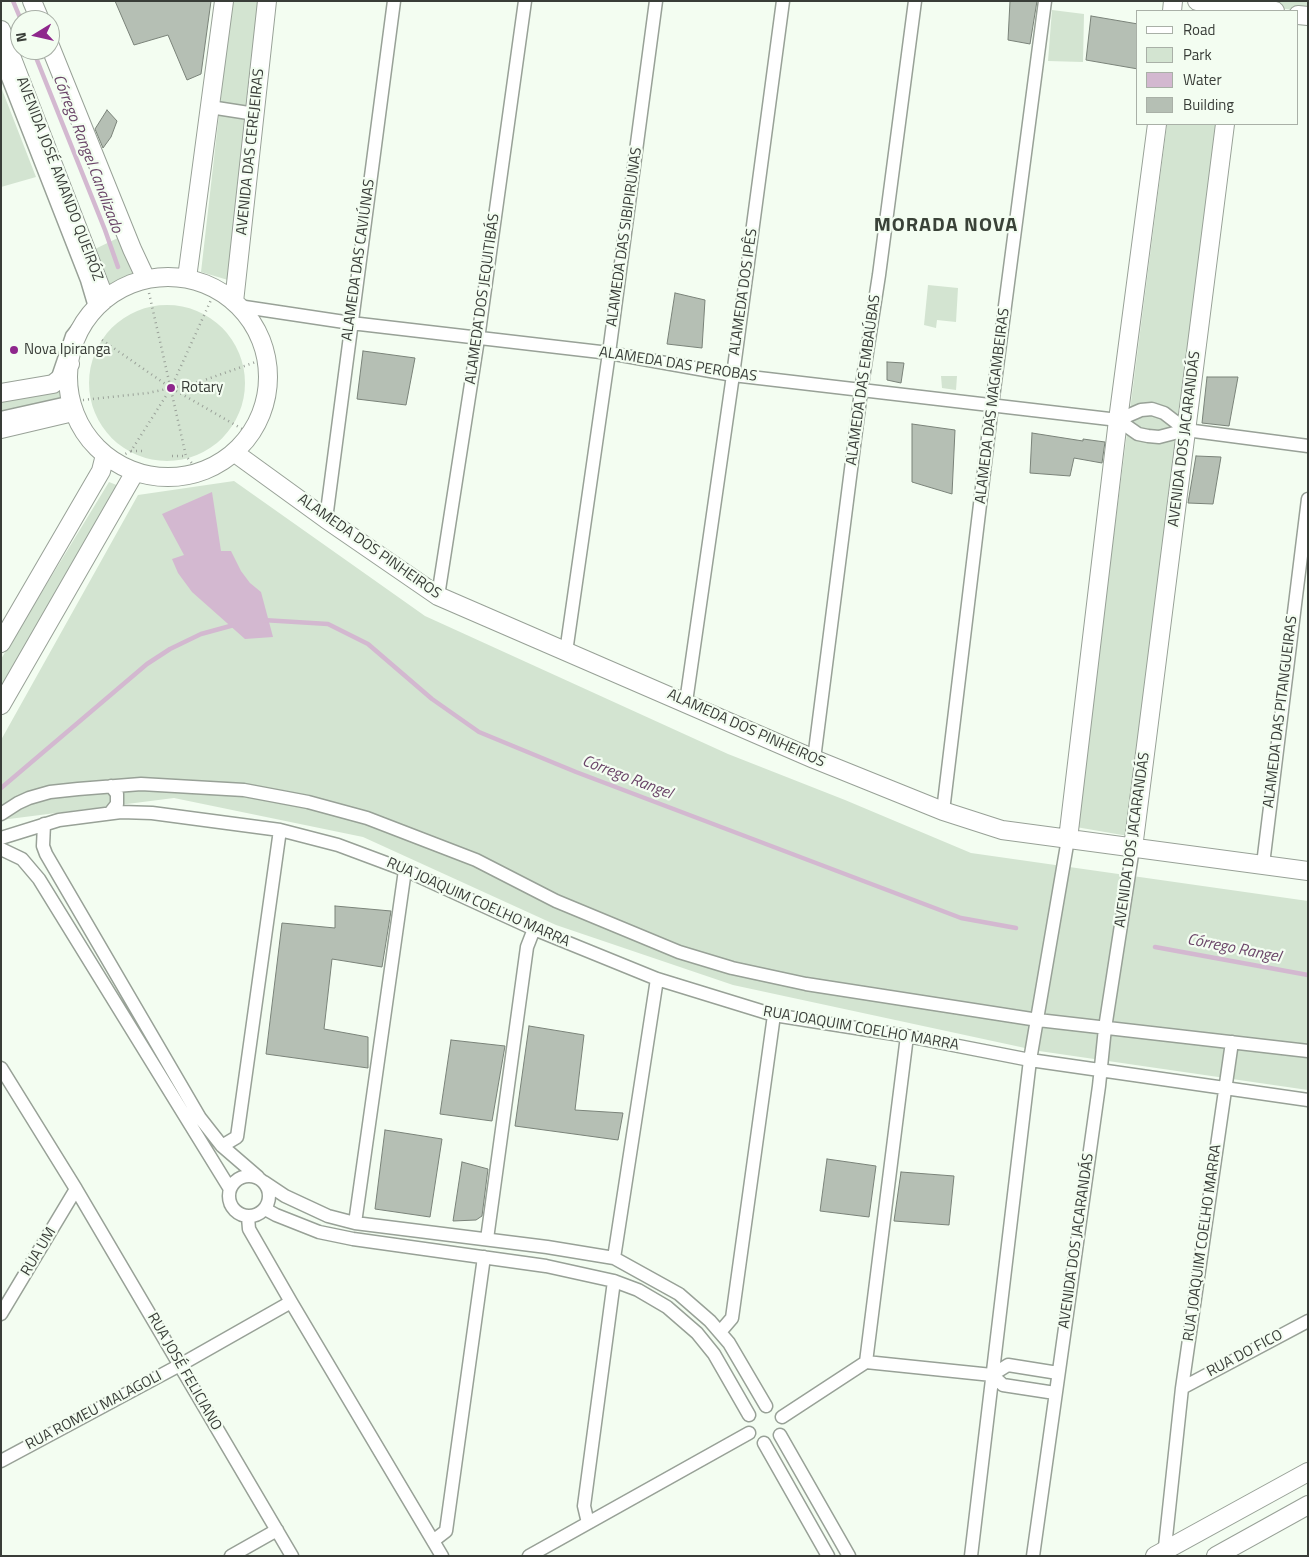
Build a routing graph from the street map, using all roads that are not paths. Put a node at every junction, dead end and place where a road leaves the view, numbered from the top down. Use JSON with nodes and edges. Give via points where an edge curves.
{"nodes":[{"id":1,"x":224,"y":1,"type":"edge"},
{"id":2,"x":267,"y":1,"type":"edge"},
{"id":3,"x":394,"y":1,"type":"edge"},
{"id":4,"x":525,"y":1,"type":"edge"},
{"id":5,"x":656,"y":1,"type":"edge"},
{"id":6,"x":783,"y":1,"type":"edge"},
{"id":7,"x":915,"y":1,"type":"edge"},
{"id":8,"x":1045,"y":1,"type":"edge"},
{"id":9,"x":1198,"y":1,"type":"edge"},
{"id":10,"x":1240,"y":6,"type":"edge"},
{"id":11,"x":1268,"y":10,"type":"edge"},
{"id":12,"x":1,"y":30,"type":"edge"},
{"id":13,"x":1,"y":60,"type":"edge"},
{"id":14,"x":56,"y":60,"type":"edge"},
{"id":15,"x":210,"y":107,"type":"junction"},
{"id":16,"x":255,"y":114,"type":"junction"},
{"id":17,"x":1157,"y":125,"type":"edge"},
{"id":18,"x":1225,"y":125,"type":"edge"},
{"id":19,"x":187,"y":278,"type":"junction"},
{"id":20,"x":146,"y":279,"type":"junction"},
{"id":21,"x":105,"y":299,"type":"junction"},
{"id":22,"x":236,"y":304,"type":"junction"},
{"id":23,"x":351,"y":323,"type":"junction"},
{"id":24,"x":478,"y":339,"type":"junction"},
{"id":25,"x":609,"y":353,"type":"junction"},
{"id":26,"x":70,"y":364,"type":"junction"},
{"id":27,"x":733,"y":375,"type":"junction"},
{"id":28,"x":56,"y":381,"type":"junction"},
{"id":29,"x":861,"y":391,"type":"junction"},
{"id":30,"x":1,"y":393,"type":"edge"},
{"id":31,"x":992,"y":405,"type":"junction"},
{"id":32,"x":72,"y":407,"type":"junction"},
{"id":33,"x":1,"y":418,"type":"edge"},
{"id":34,"x":1118,"y":420,"type":"junction"},
{"id":35,"x":1,"y":429,"type":"edge"},
{"id":36,"x":1186,"y":430,"type":"junction"},
{"id":37,"x":1308,"y":446,"type":"edge"},
{"id":38,"x":235,"y":452,"type":"junction"},
{"id":39,"x":109,"y":458,"type":"junction"},
{"id":40,"x":135,"y":472,"type":"junction"},
{"id":41,"x":1308,"y":499,"type":"edge"},
{"id":42,"x":326,"y":518,"type":"junction"},
{"id":43,"x":438,"y":596,"type":"junction"},
{"id":44,"x":1,"y":643,"type":"edge"},
{"id":45,"x":566,"y":652,"type":"junction"},
{"id":46,"x":686,"y":702,"type":"junction"},
{"id":47,"x":1,"y":705,"type":"edge"},
{"id":48,"x":814,"y":759,"type":"junction"},
{"id":49,"x":111,"y":786,"type":"junction"},
{"id":50,"x":943,"y":811,"type":"junction"},
{"id":51,"x":110,"y":813,"type":"junction"},
{"id":52,"x":1,"y":814,"type":"edge"},
{"id":53,"x":44,"y":824,"type":"junction"},
{"id":54,"x":280,"y":830,"type":"junction"},
{"id":55,"x":1,"y":838,"type":"edge"},
{"id":56,"x":1068,"y":839,"type":"junction"},
{"id":57,"x":1133,"y":848,"type":"junction"},
{"id":58,"x":1,"y":849,"type":"edge"},
{"id":59,"x":1263,"y":864,"type":"junction"},
{"id":60,"x":405,"y":870,"type":"junction"},
{"id":61,"x":1308,"y":871,"type":"edge"},
{"id":62,"x":534,"y":929,"type":"junction"},
{"id":63,"x":657,"y":979,"type":"junction"},
{"id":64,"x":774,"y":1015,"type":"junction"},
{"id":65,"x":1038,"y":1020,"type":"junction"},
{"id":66,"x":1105,"y":1028,"type":"junction"},
{"id":67,"x":907,"y":1036,"type":"junction"},
{"id":68,"x":1232,"y":1042,"type":"junction"},
{"id":69,"x":1308,"y":1052,"type":"edge"},
{"id":70,"x":1030,"y":1060,"type":"junction"},
{"id":71,"x":1,"y":1068,"type":"edge"},
{"id":72,"x":1100,"y":1070,"type":"junction"},
{"id":73,"x":1225,"y":1088,"type":"junction"},
{"id":74,"x":1308,"y":1100,"type":"edge"},
{"id":75,"x":222,"y":1146,"type":"junction"},
{"id":76,"x":261,"y":1179,"type":"junction"},
{"id":77,"x":76,"y":1189,"type":"junction"},
{"id":78,"x":230,"y":1189,"type":"junction"},
{"id":79,"x":265,"y":1208,"type":"junction"},
{"id":80,"x":248,"y":1217,"type":"junction"},
{"id":81,"x":355,"y":1223,"type":"junction"},
{"id":82,"x":487,"y":1239,"type":"junction"},
{"id":83,"x":484,"y":1257,"type":"junction"},
{"id":84,"x":614,"y":1258,"type":"junction"},
{"id":85,"x":614,"y":1281,"type":"junction"},
{"id":86,"x":291,"y":1302,"type":"junction"},
{"id":87,"x":1,"y":1314,"type":"edge"},
{"id":88,"x":1308,"y":1321,"type":"edge"},
{"id":89,"x":720,"y":1332,"type":"junction"},
{"id":90,"x":866,"y":1362,"type":"junction"},
{"id":91,"x":180,"y":1365,"type":"junction"},
{"id":92,"x":1058,"y":1373,"type":"junction"},
{"id":93,"x":992,"y":1375,"type":"junction"},
{"id":94,"x":1182,"y":1388,"type":"junction"},
{"id":95,"x":1055,"y":1393,"type":"junction"},
{"id":96,"x":766,"y":1406,"type":"junction"},
{"id":97,"x":749,"y":1414,"type":"junction"},
{"id":98,"x":782,"y":1417,"type":"junction"},
{"id":99,"x":749,"y":1433,"type":"junction"},
{"id":100,"x":780,"y":1435,"type":"junction"},
{"id":101,"x":764,"y":1443,"type":"junction"},
{"id":102,"x":1,"y":1461,"type":"edge"},
{"id":103,"x":1308,"y":1472,"type":"edge"},
{"id":104,"x":1308,"y":1505,"type":"edge"},
{"id":105,"x":588,"y":1523,"type":"junction"},
{"id":106,"x":277,"y":1530,"type":"junction"},
{"id":107,"x":433,"y":1541,"type":"junction"},
{"id":108,"x":847,"y":1552,"type":"edge"},
{"id":109,"x":1161,"y":1554,"type":"edge"},
{"id":110,"x":230,"y":1556,"type":"edge"},
{"id":111,"x":292,"y":1556,"type":"edge"},
{"id":112,"x":442,"y":1556,"type":"edge"},
{"id":113,"x":529,"y":1556,"type":"edge"},
{"id":114,"x":829,"y":1556,"type":"edge"},
{"id":115,"x":970,"y":1556,"type":"edge"},
{"id":116,"x":1033,"y":1556,"type":"edge"},
{"id":117,"x":1216,"y":1556,"type":"edge"}],
"edges":[{"from":1,"to":15,"type":"street"},
{"from":2,"to":16,"type":"street","name":"AVENIDA DAS CEREJEIRAS"},
{"from":3,"to":23,"type":"street","name":"ALAMEDA DAS CAVIÚNAS"},
{"from":4,"to":24,"type":"street","name":"ALAMEDA DOS JEQUITIBÁS"},
{"from":5,"to":25,"type":"street","name":"ALAMEDA DAS SIBIPIRUNAS"},
{"from":6,"to":27,"type":"street","name":"ALAMEDA DOS IPÊS"},
{"from":7,"to":29,"type":"street","name":"ALAMEDA DAS EMBAÚBAS"},
{"from":8,"to":31,"type":"street","name":"ALAMEDA DAS MAGAMBEIRAS"},
{"from":9,"to":10,"type":"street"},
{"from":10,"to":11,"type":"street"},
{"from":12,"to":21,"type":"street","name":"AVENIDA JOSÉ AMANDO QUEIRÓZ"},
{"from":13,"to":28,"type":"street","via":[[87,280],[94,307],[72,336]]},
{"from":14,"to":20,"type":"street"},
{"from":15,"to":16,"type":"street"},
{"from":15,"to":19,"type":"street"},
{"from":16,"to":22,"type":"street","name":"AVENIDA DAS CEREJEIRAS"},
{"from":17,"to":34,"type":"street"},
{"from":18,"to":36,"type":"street","name":"AVENIDA DOS JACARANDÁS"},
{"from":19,"to":20,"type":"street"},
{"from":19,"to":22,"type":"street","via":[[216,288]]},
{"from":20,"to":21,"type":"street"},
{"from":21,"to":26,"type":"street","via":[[88,317],[76,339]]},
{"from":22,"to":23,"type":"street","name":"ALAMEDA DAS PEROBAS"},
{"from":22,"to":38,"type":"street","via":[[259,335],[267,358],[268,385],[263,411],[251,434]]},
{"from":23,"to":24,"type":"street","name":"ALAMEDA DAS PEROBAS"},
{"from":23,"to":42,"type":"street","name":"ALAMEDA DAS CAVIÚNAS"},
{"from":24,"to":25,"type":"street","name":"ALAMEDA DAS PEROBAS"},
{"from":24,"to":43,"type":"street","name":"ALAMEDA DOS JEQUITIBÁS"},
{"from":25,"to":27,"type":"street","name":"ALAMEDA DAS PEROBAS"},
{"from":25,"to":45,"type":"street","name":"ALAMEDA DAS SIBIPIRUNAS"},
{"from":26,"to":28,"type":"street"},
{"from":26,"to":32,"type":"street"},
{"from":27,"to":29,"type":"street","name":"ALAMEDA DAS PEROBAS"},
{"from":27,"to":46,"type":"street","name":"ALAMEDA DOS IPÊS"},
{"from":28,"to":30,"type":"street"},
{"from":29,"to":31,"type":"street","name":"ALAMEDA DAS PEROBAS"},
{"from":29,"to":48,"type":"street","name":"ALAMEDA DAS EMBAÚBAS"},
{"from":31,"to":34,"type":"street","name":"ALAMEDA DAS PEROBAS"},
{"from":31,"to":50,"type":"street","name":"ALAMEDA DAS MAGAMBEIRAS"},
{"from":32,"to":33,"type":"street"},
{"from":32,"to":35,"type":"street"},
{"from":32,"to":39,"type":"street","via":[[90,439]]},
{"from":34,"to":36,"type":"street","name":"ALAMEDA DAS PEROBAS","via":[[1138,434],[1148,436],[1159,437]]},
{"from":34,"to":36,"type":"street","via":[[1141,410],[1152,410],[1164,412]]},
{"from":34,"to":56,"type":"street"},
{"from":36,"to":37,"type":"street","name":"ALAMEDA DAS PEROBAS"},
{"from":36,"to":57,"type":"street","name":"AVENIDA DOS JACARANDÁS"},
{"from":38,"to":40,"type":"street","via":[[200,473],[167,478]]},
{"from":38,"to":42,"type":"street","name":"ALAMEDA DOS PINHEIROS"},
{"from":39,"to":40,"type":"street"},
{"from":39,"to":44,"type":"street"},
{"from":40,"to":47,"type":"street"},
{"from":41,"to":59,"type":"street","name":"ALAMEDA DAS PITANGUEIRAS"},
{"from":42,"to":43,"type":"street","name":"ALAMEDA DOS PINHEIROS"},
{"from":43,"to":45,"type":"street","name":"ALAMEDA DOS PINHEIROS"},
{"from":45,"to":46,"type":"street","name":"ALAMEDA DOS PINHEIROS"},
{"from":46,"to":48,"type":"street","name":"ALAMEDA DOS PINHEIROS"},
{"from":48,"to":50,"type":"street","name":"ALAMEDA DOS PINHEIROS"},
{"from":49,"to":51,"type":"street","via":[[117,794],[117,804]]},
{"from":49,"to":52,"type":"street","via":[[50,792],[24,800]]},
{"from":49,"to":65,"type":"street","via":[[141,784],[244,790],[308,802],[367,818],[476,860],[556,901],[679,952],[732,968],[806,984]]},
{"from":50,"to":56,"type":"street","name":"ALAMEDA DOS PINHEIROS","via":[[1002,830]]},
{"from":51,"to":53,"type":"street","name":"RUA JOAQUIM COELHO MARRA"},
{"from":51,"to":54,"type":"street","name":"RUA JOAQUIM COELHO MARRA","via":[[152,813]]},
{"from":53,"to":55,"type":"street","name":"RUA JOAQUIM COELHO MARRA"},
{"from":53,"to":75,"type":"street","via":[[46,854],[200,1118]]},
{"from":54,"to":60,"type":"street","name":"RUA JOAQUIM COELHO MARRA","via":[[338,845]]},
{"from":54,"to":75,"type":"street","via":[[237,1137]]},
{"from":56,"to":57,"type":"street","name":"ALAMEDA DOS PINHEIROS"},
{"from":56,"to":65,"type":"street"},
{"from":57,"to":59,"type":"street","name":"ALAMEDA DOS PINHEIROS"},
{"from":57,"to":66,"type":"street","name":"AVENIDA DOS JACARANDÁS"},
{"from":58,"to":78,"type":"street","via":[[22,859],[39,879]]},
{"from":59,"to":61,"type":"street","name":"ALAMEDA DOS PINHEIROS"},
{"from":60,"to":62,"type":"street","name":"RUA JOAQUIM COELHO MARRA"},
{"from":60,"to":81,"type":"street"},
{"from":62,"to":63,"type":"street","name":"RUA JOAQUIM COELHO MARRA"},
{"from":62,"to":82,"type":"street","via":[[527,947]]},
{"from":63,"to":64,"type":"street","name":"RUA JOAQUIM COELHO MARRA"},
{"from":63,"to":84,"type":"street"},
{"from":64,"to":67,"type":"street","name":"RUA JOAQUIM COELHO MARRA"},
{"from":64,"to":89,"type":"street","via":[[732,1318]]},
{"from":65,"to":66,"type":"street"},
{"from":65,"to":70,"type":"street"},
{"from":66,"to":68,"type":"street"},
{"from":66,"to":72,"type":"street","name":"AVENIDA DOS JACARANDÁS"},
{"from":67,"to":70,"type":"street","name":"RUA JOAQUIM COELHO MARRA"},
{"from":67,"to":90,"type":"street"},
{"from":68,"to":69,"type":"street"},
{"from":68,"to":73,"type":"street"},
{"from":70,"to":72,"type":"street","name":"RUA JOAQUIM COELHO MARRA"},
{"from":70,"to":93,"type":"street"},
{"from":71,"to":77,"type":"street","name":"RUA JOSÉ FELICIANO"},
{"from":72,"to":73,"type":"street","name":"RUA JOAQUIM COELHO MARRA"},
{"from":72,"to":92,"type":"street","name":"AVENIDA DOS JACARANDÁS"},
{"from":73,"to":74,"type":"street"},
{"from":73,"to":94,"type":"street","name":"RUA JOAQUIM COELHO MARRA"},
{"from":75,"to":76,"type":"street"},
{"from":76,"to":78,"type":"street","via":[[243,1176]]},
{"from":76,"to":79,"type":"street","via":[[270,1195]]},
{"from":76,"to":81,"type":"street","via":[[284,1196],[328,1216]]},
{"from":77,"to":87,"type":"street","name":"RUA UM"},
{"from":77,"to":91,"type":"street","name":"RUA JOSÉ FELICIANO"},
{"from":78,"to":80,"type":"street","via":[[231,1206],[235,1212]]},
{"from":79,"to":80,"type":"street"},
{"from":79,"to":83,"type":"street","via":[[319,1232]]},
{"from":80,"to":86,"type":"street","via":[[249,1229]]},
{"from":81,"to":82,"type":"street"},
{"from":82,"to":84,"type":"street"},
{"from":83,"to":85,"type":"street"},
{"from":83,"to":107,"type":"street","via":[[446,1531]]},
{"from":84,"to":89,"type":"street","via":[[679,1294]]},
{"from":85,"to":97,"type":"street","via":[[667,1307],[697,1333],[714,1354]]},
{"from":85,"to":105,"type":"street","via":[[584,1506]]},
{"from":86,"to":91,"type":"street","name":"RUA ROMEU MALAGOLI"},
{"from":86,"to":107,"type":"street"},
{"from":88,"to":94,"type":"street","name":"RUA DO FICO"},
{"from":89,"to":96,"type":"street","via":[[730,1343]]},
{"from":90,"to":93,"type":"street"},
{"from":90,"to":98,"type":"street"},
{"from":91,"to":102,"type":"street","name":"RUA ROMEU MALAGOLI"},
{"from":91,"to":106,"type":"street","name":"RUA JOSÉ FELICIANO"},
{"from":92,"to":93,"type":"street","via":[[1008,1365]]},
{"from":92,"to":95,"type":"street","name":"AVENIDA DOS JACARANDÁS"},
{"from":93,"to":95,"type":"street","via":[[1003,1385]]},
{"from":93,"to":115,"type":"street"},
{"from":94,"to":109,"type":"street","name":"RUA JOAQUIM COELHO MARRA"},
{"from":95,"to":116,"type":"street","name":"AVENIDA DOS JACARANDÁS"},
{"from":96,"to":97,"type":"street","via":[[760,1406]]},
{"from":96,"to":98,"type":"street","via":[[778,1411]]},
{"from":97,"to":99,"type":"street"},
{"from":98,"to":100,"type":"street"},
{"from":99,"to":101,"type":"street"},
{"from":99,"to":105,"type":"street"},
{"from":100,"to":101,"type":"street","via":[[776,1440]]},
{"from":100,"to":108,"type":"street"},
{"from":101,"to":114,"type":"street"},
{"from":103,"to":109,"type":"street"},
{"from":104,"to":117,"type":"street"},
{"from":105,"to":113,"type":"street"},
{"from":106,"to":110,"type":"street"},
{"from":106,"to":111,"type":"street","name":"RUA JOSÉ FELICIANO"},
{"from":107,"to":112,"type":"street"},
{"from":108,"to":114,"type":"street"}]}
